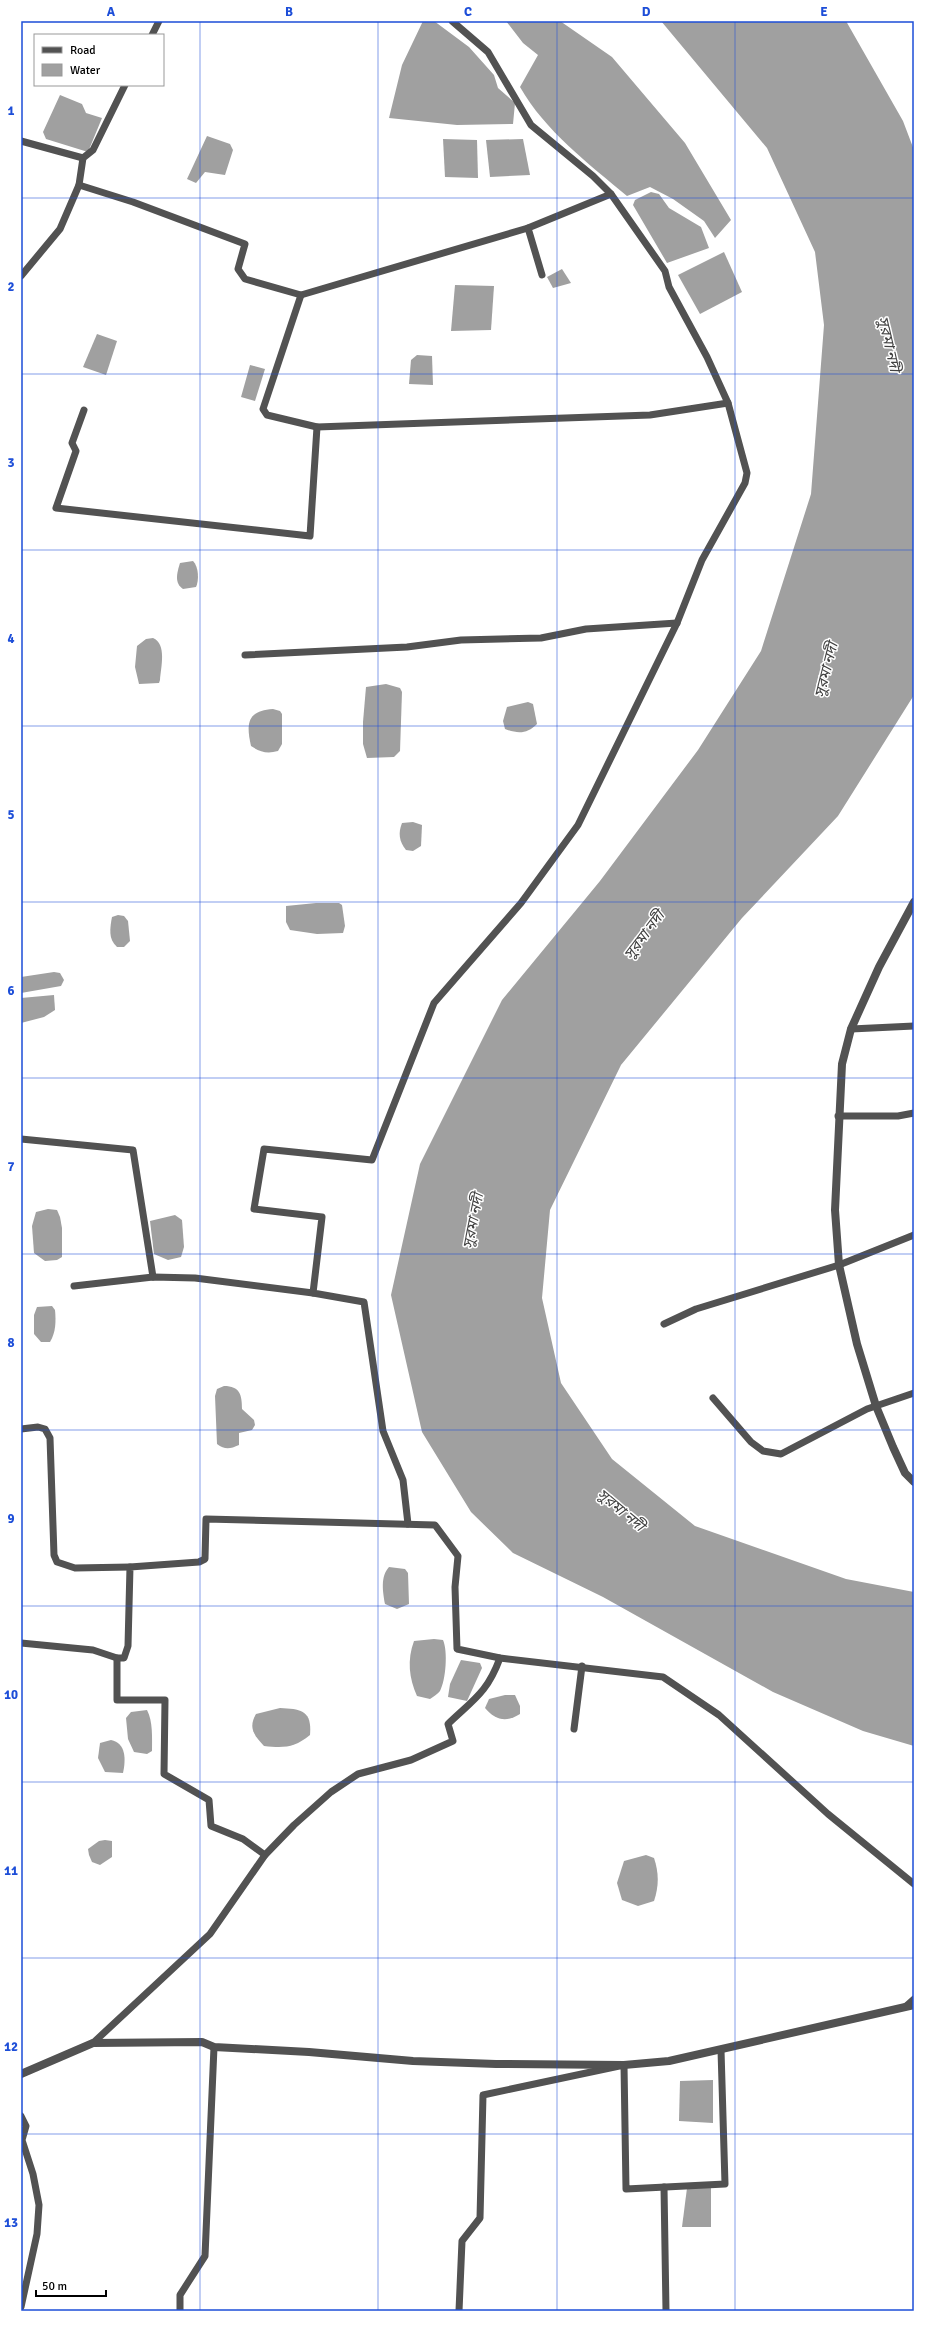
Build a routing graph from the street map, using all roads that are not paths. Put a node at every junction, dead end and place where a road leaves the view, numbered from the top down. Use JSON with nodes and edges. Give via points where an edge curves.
{"nodes":[{"id":1,"x":159,"y":21,"type":"edge"},
{"id":2,"x":452,"y":21,"type":"edge"},
{"id":3,"x":152,"y":34,"type":"edge"},
{"id":4,"x":125,"y":86,"type":"edge"},
{"id":5,"x":21,"y":141,"type":"edge"},
{"id":6,"x":83,"y":158,"type":"junction"},
{"id":7,"x":79,"y":185,"type":"junction"},
{"id":8,"x":611,"y":194,"type":"junction"},
{"id":9,"x":528,"y":228,"type":"junction"},
{"id":10,"x":542,"y":274,"type":"dead end"},
{"id":11,"x":21,"y":276,"type":"edge"},
{"id":12,"x":301,"y":295,"type":"junction"},
{"id":13,"x":728,"y":403,"type":"junction"},
{"id":14,"x":84,"y":410,"type":"dead end"},
{"id":15,"x":317,"y":427,"type":"junction"},
{"id":16,"x":677,"y":623,"type":"junction"},
{"id":17,"x":245,"y":655,"type":"dead end"},
{"id":18,"x":914,"y":902,"type":"edge"},
{"id":19,"x":914,"y":1026,"type":"edge"},
{"id":20,"x":851,"y":1029,"type":"junction"},
{"id":21,"x":914,"y":1113,"type":"edge"},
{"id":22,"x":838,"y":1116,"type":"junction"},
{"id":23,"x":21,"y":1139,"type":"edge"},
{"id":24,"x":914,"y":1235,"type":"edge"},
{"id":25,"x":839,"y":1265,"type":"junction"},
{"id":26,"x":153,"y":1277,"type":"junction"},
{"id":27,"x":74,"y":1286,"type":"dead end"},
{"id":28,"x":313,"y":1293,"type":"junction"},
{"id":29,"x":664,"y":1324,"type":"dead end"},
{"id":30,"x":914,"y":1393,"type":"edge"},
{"id":31,"x":713,"y":1398,"type":"dead end"},
{"id":32,"x":876,"y":1406,"type":"junction"},
{"id":33,"x":21,"y":1429,"type":"edge"},
{"id":34,"x":914,"y":1482,"type":"edge"},
{"id":35,"x":408,"y":1524,"type":"junction"},
{"id":36,"x":130,"y":1567,"type":"junction"},
{"id":37,"x":21,"y":1643,"type":"edge"},
{"id":38,"x":117,"y":1658,"type":"junction"},
{"id":39,"x":500,"y":1658,"type":"junction"},
{"id":40,"x":582,"y":1666,"type":"junction"},
{"id":41,"x":574,"y":1730,"type":"dead end"},
{"id":42,"x":265,"y":1855,"type":"junction"},
{"id":43,"x":914,"y":1884,"type":"edge"},
{"id":44,"x":914,"y":1999,"type":"edge"},
{"id":45,"x":914,"y":2005,"type":"edge"},
{"id":46,"x":904,"y":2007,"type":"junction"},
{"id":47,"x":93,"y":2043,"type":"junction"},
{"id":48,"x":214,"y":2047,"type":"junction"},
{"id":49,"x":721,"y":2050,"type":"junction"},
{"id":50,"x":624,"y":2065,"type":"junction"},
{"id":51,"x":21,"y":2074,"type":"edge"},
{"id":52,"x":21,"y":2116,"type":"edge"},
{"id":53,"x":664,"y":2187,"type":"junction"},
{"id":54,"x":21,"y":2306,"type":"edge"},
{"id":55,"x":180,"y":2311,"type":"edge"},
{"id":56,"x":459,"y":2311,"type":"edge"},
{"id":57,"x":666,"y":2311,"type":"edge"}],
"edges":[{"from":1,"to":3,"type":"street"},
{"from":2,"to":8,"type":"street","via":[[488,52],[531,125]]},
{"from":4,"to":6,"type":"street","via":[[93,150]]},
{"from":5,"to":6,"type":"street"},
{"from":6,"to":7,"type":"street"},
{"from":7,"to":11,"type":"street","via":[[60,229]]},
{"from":7,"to":12,"type":"street","via":[[133,202],[245,244],[238,269],[245,278]]},
{"from":8,"to":9,"type":"street"},
{"from":8,"to":13,"type":"street","via":[[665,271],[669,287],[707,357]]},
{"from":9,"to":10,"type":"street"},
{"from":9,"to":12,"type":"street"},
{"from":12,"to":15,"type":"street","via":[[263,409],[267,415]]},
{"from":13,"to":15,"type":"street","via":[[650,415]]},
{"from":13,"to":16,"type":"street","via":[[747,473],[745,483],[702,560]]},
{"from":14,"to":15,"type":"street","via":[[72,443],[76,451],[56,508],[310,536]]},
{"from":16,"to":17,"type":"street","via":[[586,629],[541,638],[461,640],[407,647]]},
{"from":16,"to":28,"type":"street","via":[[578,825],[521,902],[434,1003],[372,1160],[264,1149],[254,1209],[322,1218]]},
{"from":18,"to":20,"type":"street","via":[[879,967]]},
{"from":19,"to":20,"type":"street"},
{"from":20,"to":22,"type":"street","via":[[842,1064]]},
{"from":21,"to":22,"type":"street","via":[[898,1116]]},
{"from":22,"to":25,"type":"street","via":[[835,1210]]},
{"from":23,"to":26,"type":"street","via":[[134,1150]]},
{"from":24,"to":25,"type":"street"},
{"from":25,"to":29,"type":"street","via":[[696,1309]]},
{"from":25,"to":32,"type":"street","via":[[857,1344]]},
{"from":26,"to":27,"type":"street"},
{"from":26,"to":28,"type":"street","via":[[195,1278]]},
{"from":28,"to":35,"type":"street","via":[[364,1302],[383,1431],[403,1480]]},
{"from":30,"to":32,"type":"street"},
{"from":31,"to":32,"type":"street","via":[[751,1442],[763,1451],[781,1454]]},
{"from":32,"to":34,"type":"street","via":[[905,1473]]},
{"from":33,"to":36,"type":"street","via":[[45,1429],[50,1438],[54,1556],[57,1562],[76,1568]]},
{"from":35,"to":36,"type":"street","via":[[206,1519],[205,1559],[199,1562]]},
{"from":35,"to":39,"type":"street","via":[[435,1525],[458,1556],[455,1587],[457,1649]]},
{"from":36,"to":38,"type":"street","via":[[128,1646],[124,1658]]},
{"from":37,"to":38,"type":"street","via":[[93,1650]]},
{"from":38,"to":42,"type":"street","via":[[117,1700],[165,1700],[164,1774],[209,1800],[211,1826],[243,1839]]},
{"from":39,"to":40,"type":"street"},
{"from":39,"to":42,"type":"street","via":[[494,1675],[473,1703],[448,1724],[453,1741],[411,1760],[358,1774],[331,1792]]},
{"from":40,"to":41,"type":"street"},
{"from":40,"to":43,"type":"street","via":[[663,1677],[719,1715],[828,1814]]},
{"from":42,"to":47,"type":"street","via":[[210,1934]]},
{"from":44,"to":46,"type":"street"},
{"from":45,"to":46,"type":"street"},
{"from":46,"to":49,"type":"street"},
{"from":47,"to":48,"type":"street","via":[[202,2042]]},
{"from":47,"to":51,"type":"street"},
{"from":48,"to":50,"type":"street","via":[[413,2061]]},
{"from":48,"to":55,"type":"street","via":[[205,2256],[180,2295]]},
{"from":49,"to":50,"type":"street","via":[[669,2061]]},
{"from":49,"to":53,"type":"street","via":[[725,2184]]},
{"from":50,"to":53,"type":"street","via":[[626,2189]]},
{"from":50,"to":56,"type":"street","via":[[483,2095],[480,2218],[462,2242]]},
{"from":52,"to":54,"type":"street","via":[[26,2126],[22,2140],[33,2174],[38,2204],[37,2234]]},
{"from":53,"to":57,"type":"street"}]}
